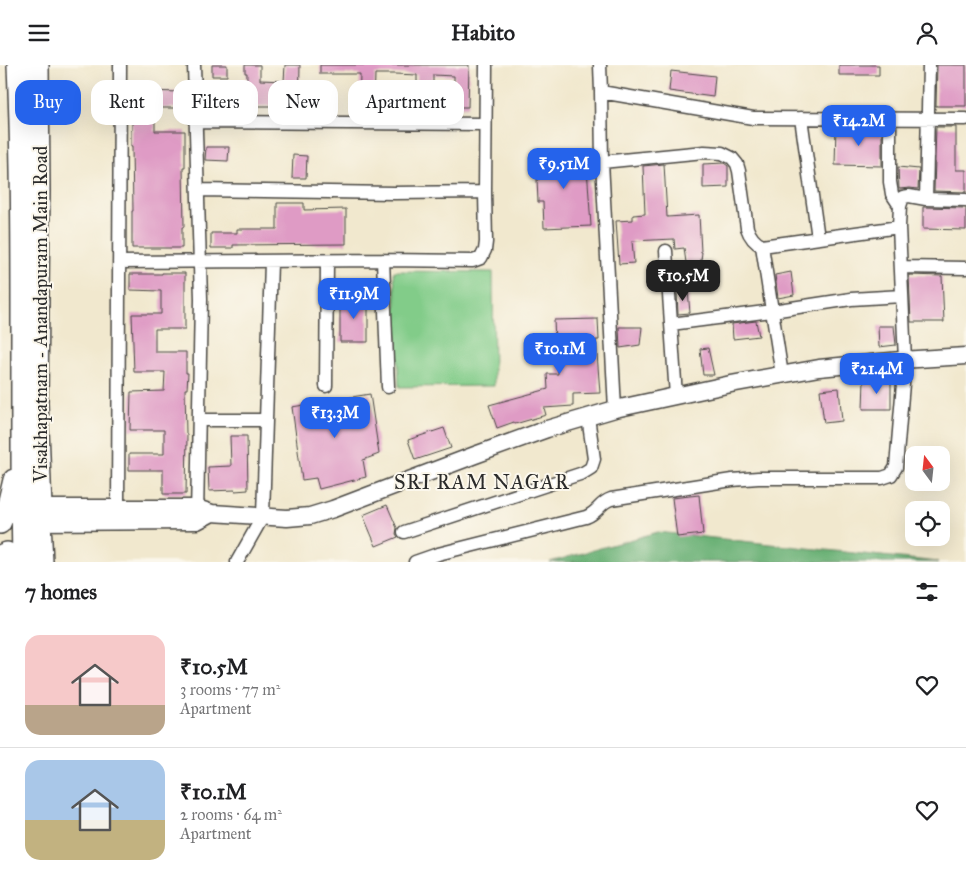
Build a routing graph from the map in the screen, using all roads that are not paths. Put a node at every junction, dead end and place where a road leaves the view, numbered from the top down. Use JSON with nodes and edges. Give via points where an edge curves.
{"nodes":[{"id":1,"x":18,"y":65,"type":"edge"},
{"id":2,"x":38,"y":65,"type":"edge"},
{"id":3,"x":120,"y":65,"type":"edge"},
{"id":4,"x":194,"y":65,"type":"edge"},
{"id":5,"x":486,"y":65,"type":"edge"},
{"id":6,"x":600,"y":65,"type":"edge"},
{"id":7,"x":929,"y":65,"type":"edge"},
{"id":8,"x":194,"y":80,"type":"edge"},
{"id":9,"x":602,"y":92,"type":"junction"},
{"id":10,"x":801,"y":118,"type":"junction"},
{"id":11,"x":890,"y":118,"type":"junction"},
{"id":12,"x":928,"y":118,"type":"junction"},
{"id":13,"x":966,"y":119,"type":"edge"},
{"id":14,"x":258,"y":122,"type":"edge"},
{"id":15,"x":485,"y":124,"type":"junction"},
{"id":16,"x":195,"y":125,"type":"edge"},
{"id":17,"x":602,"y":162,"type":"junction"},
{"id":18,"x":198,"y":191,"type":"junction"},
{"id":19,"x":485,"y":191,"type":"junction"},
{"id":20,"x":926,"y":199,"type":"junction"},
{"id":21,"x":966,"y":200,"type":"edge"},
{"id":22,"x":900,"y":206,"type":"junction"},
{"id":23,"x":899,"y":227,"type":"junction"},
{"id":24,"x":818,"y":238,"type":"junction"},
{"id":25,"x":762,"y":247,"type":"junction"},
{"id":26,"x":666,"y":251,"type":"dead end"},
{"id":27,"x":383,"y":260,"type":"junction"},
{"id":28,"x":327,"y":261,"type":"junction"},
{"id":29,"x":119,"y":262,"type":"junction"},
{"id":30,"x":200,"y":262,"type":"junction"},
{"id":31,"x":271,"y":262,"type":"junction"},
{"id":32,"x":900,"y":267,"type":"junction"},
{"id":33,"x":966,"y":268,"type":"edge"},
{"id":34,"x":902,"y":296,"type":"junction"},
{"id":35,"x":772,"y":311,"type":"junction"},
{"id":36,"x":671,"y":324,"type":"junction"},
{"id":37,"x":966,"y":356,"type":"edge"},
{"id":38,"x":905,"y":360,"type":"junction"},
{"id":39,"x":782,"y":375,"type":"junction"},
{"id":40,"x":326,"y":385,"type":"dead end"},
{"id":41,"x":388,"y":387,"type":"dead end"},
{"id":42,"x":676,"y":396,"type":"junction"},
{"id":43,"x":615,"y":409,"type":"junction"},
{"id":44,"x":588,"y":417,"type":"junction"},
{"id":45,"x":266,"y":420,"type":"junction"},
{"id":46,"x":198,"y":421,"type":"junction"},
{"id":47,"x":22,"y":445,"type":"junction"},
{"id":48,"x":118,"y":507,"type":"junction"},
{"id":49,"x":202,"y":514,"type":"junction"},
{"id":50,"x":31,"y":515,"type":"junction"},
{"id":51,"x":263,"y":516,"type":"junction"},
{"id":52,"x":0,"y":523,"type":"edge"},
{"id":53,"x":404,"y":532,"type":"dead end"},
{"id":54,"x":0,"y":556,"type":"edge"},
{"id":55,"x":22,"y":562,"type":"edge"},
{"id":56,"x":42,"y":562,"type":"edge"},
{"id":57,"x":237,"y":562,"type":"edge"},
{"id":58,"x":415,"y":562,"type":"edge"}],
"edges":[{"from":1,"to":47,"type":"main road","name":"Visakhapatnam - Anandapuram Main Road"},
{"from":2,"to":50,"type":"main road","name":"Visakhapatnam - Anandapuram Main Road","via":[[37,403]]},
{"from":3,"to":29,"type":"street"},
{"from":4,"to":8,"type":"street"},
{"from":5,"to":15,"type":"street"},
{"from":6,"to":9,"type":"street"},
{"from":7,"to":12,"type":"street"},
{"from":9,"to":10,"type":"street","via":[[752,118]]},
{"from":9,"to":17,"type":"street"},
{"from":10,"to":11,"type":"street"},
{"from":10,"to":24,"type":"street"},
{"from":11,"to":12,"type":"street"},
{"from":11,"to":22,"type":"street","via":[[890,182],[892,194]]},
{"from":12,"to":13,"type":"street"},
{"from":12,"to":20,"type":"street"},
{"from":14,"to":15,"type":"street"},
{"from":15,"to":19,"type":"street"},
{"from":16,"to":18,"type":"street"},
{"from":17,"to":25,"type":"street","via":[[704,153],[722,153],[732,158],[739,171],[747,228],[754,242]]},
{"from":17,"to":43,"type":"street"},
{"from":18,"to":19,"type":"street"},
{"from":18,"to":30,"type":"street"},
{"from":19,"to":27,"type":"street","via":[[486,242],[481,258],[473,261]]},
{"from":20,"to":21,"type":"street"},
{"from":20,"to":22,"type":"street","via":[[903,197]]},
{"from":22,"to":23,"type":"street"},
{"from":23,"to":24,"type":"street"},
{"from":23,"to":32,"type":"street"},
{"from":24,"to":25,"type":"street"},
{"from":25,"to":35,"type":"street"},
{"from":26,"to":36,"type":"street"},
{"from":27,"to":28,"type":"street"},
{"from":27,"to":41,"type":"street"},
{"from":28,"to":31,"type":"street"},
{"from":28,"to":40,"type":"street"},
{"from":29,"to":30,"type":"street"},
{"from":29,"to":48,"type":"street"},
{"from":30,"to":31,"type":"street"},
{"from":30,"to":46,"type":"street"},
{"from":31,"to":45,"type":"street"},
{"from":32,"to":33,"type":"street"},
{"from":32,"to":34,"type":"street"},
{"from":34,"to":35,"type":"street","via":[[852,299]]},
{"from":34,"to":38,"type":"street"},
{"from":35,"to":36,"type":"street"},
{"from":35,"to":39,"type":"street"},
{"from":36,"to":42,"type":"street"},
{"from":37,"to":38,"type":"street"},
{"from":38,"to":39,"type":"street"},
{"from":38,"to":58,"type":"street","via":[[896,467],[891,475],[882,478],[758,478],[611,499],[586,517]]},
{"from":39,"to":42,"type":"street"},
{"from":42,"to":43,"type":"street"},
{"from":43,"to":44,"type":"street"},
{"from":44,"to":51,"type":"street","via":[[547,429],[333,509],[310,516]]},
{"from":44,"to":53,"type":"street","via":[[594,459],[591,468],[583,473]]},
{"from":45,"to":46,"type":"street"},
{"from":45,"to":51,"type":"street"},
{"from":46,"to":49,"type":"street"},
{"from":47,"to":50,"type":"main road","name":"Visakhapatnam - Anandapuram Main Road"},
{"from":47,"to":52,"type":"main road"},
{"from":48,"to":49,"type":"street"},
{"from":48,"to":50,"type":"street"},
{"from":49,"to":50,"type":"street"},
{"from":49,"to":51,"type":"street"},
{"from":50,"to":55,"type":"main road","name":"Visakhapatnam - Anandapuram Main Road"},
{"from":50,"to":56,"type":"main road","name":"Visakhapatnam - Anandapuram Main Road"},
{"from":51,"to":57,"type":"street"},
{"from":54,"to":55,"type":"main road","via":[[7,553]]}]}
